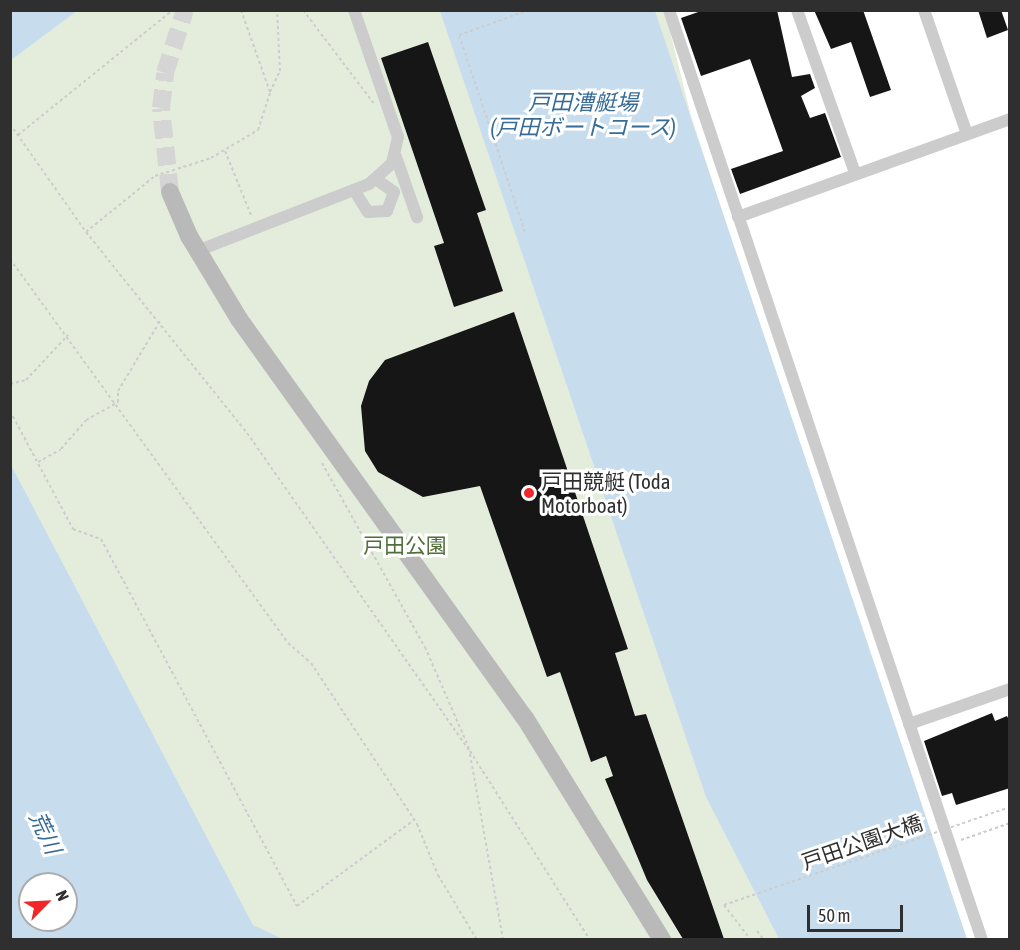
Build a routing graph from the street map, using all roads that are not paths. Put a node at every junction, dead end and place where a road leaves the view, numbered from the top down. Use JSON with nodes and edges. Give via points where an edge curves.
{"nodes":[{"id":1,"x":354,"y":10,"type":"edge"},
{"id":2,"x":669,"y":10,"type":"edge"},
{"id":3,"x":797,"y":10,"type":"edge"},
{"id":4,"x":924,"y":10,"type":"edge"},
{"id":5,"x":1010,"y":119,"type":"edge"},
{"id":6,"x":967,"y":134,"type":"junction"},
{"id":7,"x":396,"y":157,"type":"junction"},
{"id":8,"x":855,"y":173,"type":"junction"},
{"id":9,"x":377,"y":180,"type":"junction"},
{"id":10,"x":354,"y":190,"type":"junction"},
{"id":11,"x":170,"y":192,"type":"tunnel mouth"},
{"id":12,"x":417,"y":217,"type":"dead end"},
{"id":13,"x":738,"y":217,"type":"junction"},
{"id":14,"x":197,"y":251,"type":"junction"},
{"id":15,"x":1010,"y":689,"type":"edge"},
{"id":16,"x":909,"y":724,"type":"junction"},
{"id":17,"x":662,"y":939,"type":"edge"},
{"id":18,"x":982,"y":939,"type":"edge"}],
"edges":[{"from":1,"to":7,"type":"street","via":[[398,137]]},
{"from":2,"to":13,"type":"street"},
{"from":3,"to":8,"type":"street"},
{"from":4,"to":6,"type":"street"},
{"from":5,"to":6,"type":"street"},
{"from":6,"to":8,"type":"street"},
{"from":7,"to":9,"type":"street"},
{"from":7,"to":12,"type":"street"},
{"from":8,"to":13,"type":"street"},
{"from":9,"to":10,"type":"street"},
{"from":9,"to":10,"type":"street","via":[[394,192],[387,211],[368,212]]},
{"from":10,"to":14,"type":"street"},
{"from":11,"to":14,"type":"street"},
{"from":13,"to":16,"type":"street"},
{"from":14,"to":17,"type":"street","via":[[239,319],[525,718]]},
{"from":15,"to":16,"type":"street"},
{"from":16,"to":18,"type":"street"}]}
